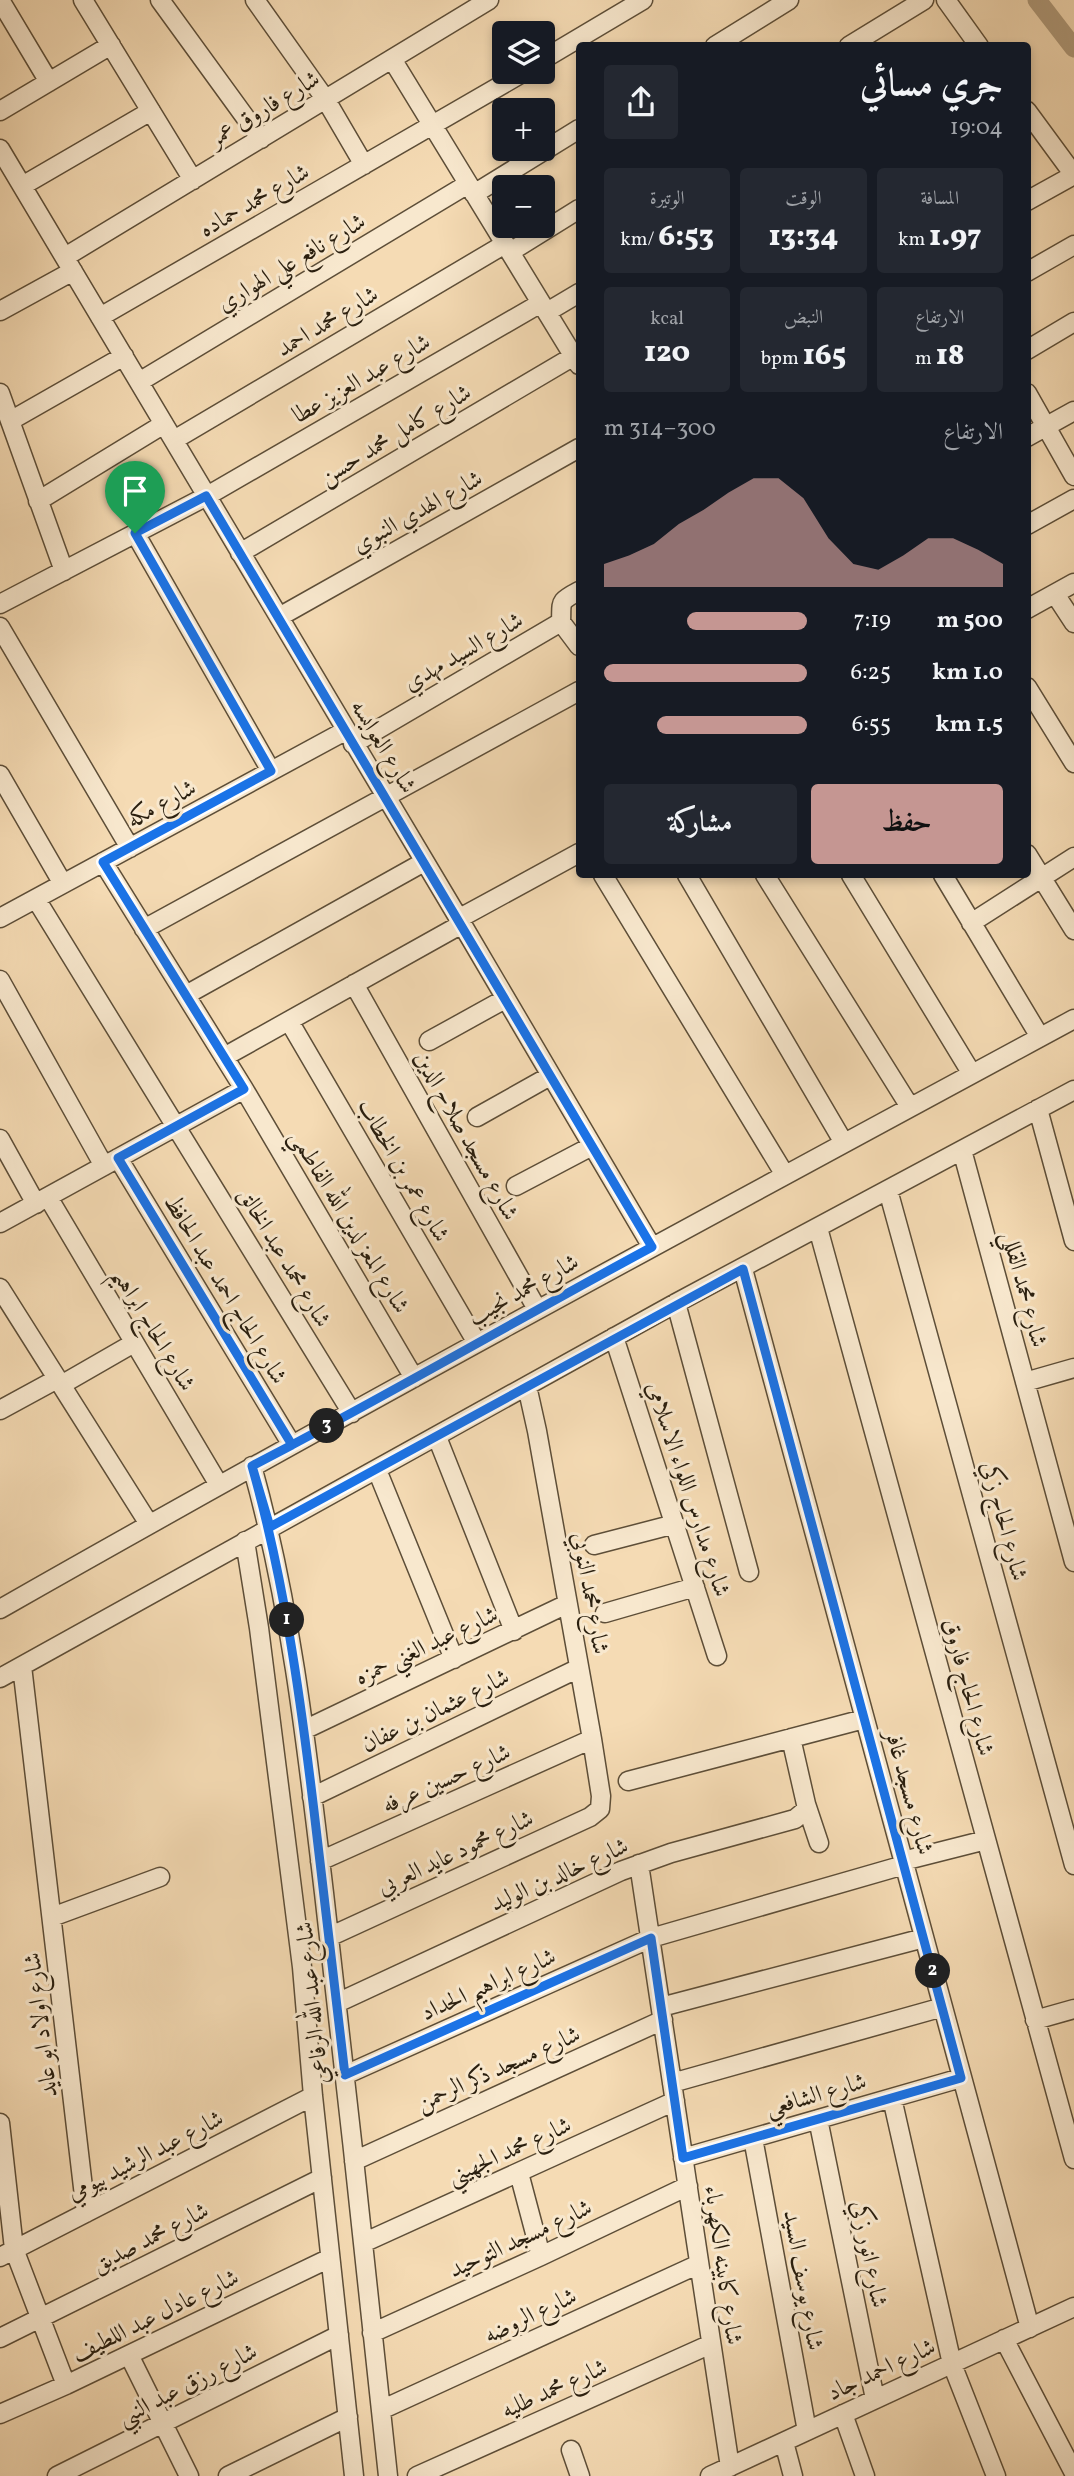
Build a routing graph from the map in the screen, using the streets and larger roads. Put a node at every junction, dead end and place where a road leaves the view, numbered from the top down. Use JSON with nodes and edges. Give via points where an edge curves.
{"nodes":[{"id":1,"x":0,"y":0,"type":"edge"},
{"id":2,"x":83,"y":0,"type":"edge"},
{"id":3,"x":160,"y":0,"type":"edge"},
{"id":4,"x":255,"y":0,"type":"edge"},
{"id":5,"x":489,"y":0,"type":"edge"},
{"id":6,"x":643,"y":0,"type":"edge"},
{"id":7,"x":789,"y":0,"type":"edge"},
{"id":8,"x":924,"y":0,"type":"edge"},
{"id":9,"x":946,"y":0,"type":"edge"},
{"id":10,"x":466,"y":6,"type":"edge"},
{"id":11,"x":721,"y":42,"type":"edge"},
{"id":12,"x":856,"y":42,"type":"edge"},
{"id":13,"x":976,"y":42,"type":"edge"},
{"id":14,"x":111,"y":45,"type":"junction"},
{"id":15,"x":555,"y":52,"type":"edge"},
{"id":16,"x":392,"y":59,"type":"junction"},
{"id":17,"x":49,"y":82,"type":"junction"},
{"id":18,"x":503,"y":84,"type":"edge"},
{"id":19,"x":326,"y":100,"type":"junction"},
{"id":20,"x":0,"y":111,"type":"edge"},
{"id":21,"x":151,"y":111,"type":"junction"},
{"id":22,"x":1031,"y":117,"type":"edge"},
{"id":23,"x":433,"y":126,"type":"junction"},
{"id":24,"x":576,"y":131,"type":"edge"},
{"id":25,"x":261,"y":139,"type":"junction"},
{"id":26,"x":0,"y":149,"type":"edge"},
{"id":27,"x":364,"y":165,"type":"junction"},
{"id":28,"x":1074,"y":175,"type":"edge"},
{"id":29,"x":193,"y":180,"type":"junction"},
{"id":30,"x":22,"y":186,"type":"junction"},
{"id":31,"x":471,"y":189,"type":"junction"},
{"id":32,"x":1031,"y":199,"type":"edge"},
{"id":33,"x":576,"y":211,"type":"edge"},
{"id":34,"x":1074,"y":245,"type":"edge"},
{"id":35,"x":507,"y":248,"type":"junction"},
{"id":36,"x":69,"y":264,"type":"junction"},
{"id":37,"x":1031,"y":270,"type":"edge"},
{"id":38,"x":576,"y":294,"type":"edge"},
{"id":39,"x":544,"y":307,"type":"junction"},
{"id":40,"x":0,"y":311,"type":"edge"},
{"id":41,"x":100,"y":317,"type":"junction"},
{"id":42,"x":1074,"y":322,"type":"edge"},
{"id":43,"x":1031,"y":348,"type":"edge"},
{"id":44,"x":124,"y":356,"type":"junction"},
{"id":45,"x":576,"y":361,"type":"edge"},
{"id":46,"x":139,"y":382,"type":"junction"},
{"id":47,"x":0,"y":393,"type":"edge"},
{"id":48,"x":1031,"y":400,"type":"edge"},
{"id":49,"x":1074,"y":411,"type":"edge"},
{"id":50,"x":10,"y":421,"type":"junction"},
{"id":51,"x":164,"y":424,"type":"junction"},
{"id":52,"x":1046,"y":426,"type":"junction"},
{"id":53,"x":1031,"y":435,"type":"edge"},
{"id":54,"x":173,"y":440,"type":"junction"},
{"id":55,"x":576,"y":450,"type":"edge"},
{"id":56,"x":1074,"y":476,"type":"edge"},
{"id":57,"x":206,"y":496,"type":"junction"},
{"id":58,"x":1074,"y":499,"type":"edge"},
{"id":59,"x":38,"y":501,"type":"junction"},
{"id":60,"x":1031,"y":523,"type":"edge"},
{"id":61,"x":135,"y":533,"type":"junction"},
{"id":62,"x":240,"y":553,"type":"junction"},
{"id":63,"x":64,"y":571,"type":"junction"},
{"id":64,"x":1074,"y":583,"type":"edge"},
{"id":65,"x":576,"y":593,"type":"edge"},
{"id":66,"x":1055,"y":594,"type":"junction"},
{"id":67,"x":0,"y":604,"type":"edge"},
{"id":68,"x":1031,"y":607,"type":"edge"},
{"id":69,"x":279,"y":617,"type":"junction"},
{"id":70,"x":561,"y":622,"type":"junction"},
{"id":71,"x":1074,"y":623,"type":"edge"},
{"id":72,"x":0,"y":627,"type":"edge"},
{"id":73,"x":576,"y":642,"type":"edge"},
{"id":74,"x":576,"y":693,"type":"edge"},
{"id":75,"x":1031,"y":693,"type":"edge"},
{"id":76,"x":349,"y":737,"type":"junction"},
{"id":77,"x":1074,"y":763,"type":"edge"},
{"id":78,"x":271,"y":771,"type":"junction"},
{"id":79,"x":0,"y":775,"type":"edge"},
{"id":80,"x":386,"y":798,"type":"junction"},
{"id":81,"x":130,"y":848,"type":"junction"},
{"id":82,"x":576,"y":855,"type":"edge"},
{"id":83,"x":1074,"y":857,"type":"edge"},
{"id":84,"x":1031,"y":860,"type":"edge"},
{"id":85,"x":103,"y":862,"type":"junction"},
{"id":86,"x":424,"y":862,"type":"junction"},
{"id":87,"x":605,"y":878,"type":"edge"},
{"id":88,"x":689,"y":878,"type":"edge"},
{"id":89,"x":767,"y":878,"type":"edge"},
{"id":90,"x":853,"y":878,"type":"edge"},
{"id":91,"x":945,"y":878,"type":"edge"},
{"id":92,"x":1042,"y":878,"type":"junction"},
{"id":93,"x":64,"y":884,"type":"junction"},
{"id":94,"x":36,"y":899,"type":"junction"},
{"id":95,"x":2,"y":913,"type":"edge"},
{"id":96,"x":460,"y":922,"type":"junction"},
{"id":97,"x":971,"y":923,"type":"junction"},
{"id":98,"x":144,"y":929,"type":"junction"},
{"id":99,"x":1074,"y":930,"type":"edge"},
{"id":100,"x":0,"y":981,"type":"edge"},
{"id":101,"x":354,"y":984,"type":"junction"},
{"id":102,"x":186,"y":995,"type":"junction"},
{"id":103,"x":505,"y":999,"type":"junction"},
{"id":104,"x":1074,"y":1019,"type":"edge"},
{"id":105,"x":289,"y":1021,"type":"junction"},
{"id":106,"x":1040,"y":1037,"type":"junction"},
{"id":107,"x":429,"y":1041,"type":"dead end"},
{"id":108,"x":224,"y":1057,"type":"junction"},
{"id":109,"x":972,"y":1074,"type":"junction"},
{"id":110,"x":550,"y":1076,"type":"junction"},
{"id":111,"x":244,"y":1089,"type":"junction"},
{"id":112,"x":1074,"y":1090,"type":"edge"},
{"id":113,"x":910,"y":1107,"type":"junction"},
{"id":114,"x":1038,"y":1109,"type":"junction"},
{"id":115,"x":477,"y":1117,"type":"dead end"},
{"id":116,"x":177,"y":1126,"type":"junction"},
{"id":117,"x":0,"y":1139,"type":"edge"},
{"id":118,"x":844,"y":1143,"type":"junction"},
{"id":119,"x":592,"y":1146,"type":"junction"},
{"id":120,"x":962,"y":1150,"type":"junction"},
{"id":121,"x":111,"y":1162,"type":"junction"},
{"id":122,"x":785,"y":1175,"type":"junction"},
{"id":123,"x":516,"y":1186,"type":"dead end"},
{"id":124,"x":888,"y":1190,"type":"junction"},
{"id":125,"x":42,"y":1200,"type":"junction"},
{"id":126,"x":1070,"y":1213,"type":"edge"},
{"id":127,"x":0,"y":1223,"type":"edge"},
{"id":128,"x":818,"y":1228,"type":"junction"},
{"id":129,"x":1074,"y":1241,"type":"edge"},
{"id":130,"x":652,"y":1247,"type":"junction"},
{"id":131,"x":743,"y":1269,"type":"junction"},
{"id":132,"x":0,"y":1288,"type":"edge"},
{"id":133,"x":676,"y":1303,"type":"junction"},
{"id":134,"x":537,"y":1309,"type":"junction"},
{"id":135,"x":7,"y":1313,"type":"edge"},
{"id":136,"x":614,"y":1337,"type":"junction"},
{"id":137,"x":134,"y":1343,"type":"junction"},
{"id":138,"x":477,"y":1343,"type":"junction"},
{"id":139,"x":1074,"y":1368,"type":"edge"},
{"id":140,"x":414,"y":1378,"type":"junction"},
{"id":141,"x":59,"y":1382,"type":"junction"},
{"id":142,"x":1025,"y":1382,"type":"junction"},
{"id":143,"x":527,"y":1386,"type":"junction"},
{"id":144,"x":0,"y":1410,"type":"edge"},
{"id":145,"x":352,"y":1413,"type":"junction"},
{"id":146,"x":437,"y":1437,"type":"junction"},
{"id":147,"x":292,"y":1445,"type":"junction"},
{"id":148,"x":252,"y":1466,"type":"junction"},
{"id":149,"x":377,"y":1470,"type":"junction"},
{"id":150,"x":219,"y":1485,"type":"junction"},
{"id":151,"x":149,"y":1524,"type":"junction"},
{"id":152,"x":674,"y":1524,"type":"junction"},
{"id":153,"x":270,"y":1527,"type":"junction"},
{"id":154,"x":245,"y":1541,"type":"junction"},
{"id":155,"x":594,"y":1545,"type":"dead end"},
{"id":156,"x":1074,"y":1562,"type":"edge"},
{"id":157,"x":749,"y":1572,"type":"dead end"},
{"id":158,"x":695,"y":1587,"type":"junction"},
{"id":159,"x":567,"y":1604,"type":"junction"},
{"id":160,"x":0,"y":1609,"type":"edge"},
{"id":161,"x":606,"y":1613,"type":"dead end"},
{"id":162,"x":514,"y":1631,"type":"junction"},
{"id":163,"x":717,"y":1656,"type":"dead end"},
{"id":164,"x":454,"y":1659,"type":"junction"},
{"id":165,"x":22,"y":1666,"type":"junction"},
{"id":166,"x":579,"y":1668,"type":"junction"},
{"id":167,"x":0,"y":1678,"type":"edge"},
{"id":168,"x":864,"y":1719,"type":"junction"},
{"id":169,"x":304,"y":1730,"type":"junction"},
{"id":170,"x":791,"y":1738,"type":"junction"},
{"id":171,"x":592,"y":1739,"type":"junction"},
{"id":172,"x":628,"y":1781,"type":"dead end"},
{"id":173,"x":312,"y":1797,"type":"junction"},
{"id":174,"x":600,"y":1809,"type":"joint"},
{"id":175,"x":807,"y":1809,"type":"junction"},
{"id":176,"x":986,"y":1840,"type":"junction"},
{"id":177,"x":818,"y":1843,"type":"dead end"},
{"id":178,"x":320,"y":1861,"type":"junction"},
{"id":179,"x":903,"y":1863,"type":"junction"},
{"id":180,"x":639,"y":1864,"type":"junction"},
{"id":181,"x":1074,"y":1865,"type":"edge"},
{"id":182,"x":160,"y":1877,"type":"dead end"},
{"id":183,"x":52,"y":1917,"type":"junction"},
{"id":184,"x":329,"y":1937,"type":"junction"},
{"id":185,"x":651,"y":1938,"type":"junction"},
{"id":186,"x":924,"y":1938,"type":"junction"},
{"id":187,"x":337,"y":2003,"type":"junction"},
{"id":188,"x":943,"y":2007,"type":"junction"},
{"id":189,"x":1074,"y":2009,"type":"edge"},
{"id":190,"x":662,"y":2014,"type":"junction"},
{"id":191,"x":1035,"y":2020,"type":"junction"},
{"id":192,"x":345,"y":2075,"type":"junction"},
{"id":193,"x":961,"y":2078,"type":"junction"},
{"id":194,"x":672,"y":2083,"type":"junction"},
{"id":195,"x":313,"y":2096,"type":"junction"},
{"id":196,"x":892,"y":2098,"type":"junction"},
{"id":197,"x":675,"y":2101,"type":"junction"},
{"id":198,"x":818,"y":2119,"type":"junction"},
{"id":199,"x":0,"y":2123,"type":"edge"},
{"id":200,"x":753,"y":2138,"type":"junction"},
{"id":201,"x":683,"y":2158,"type":"junction"},
{"id":202,"x":1074,"y":2159,"type":"edge"},
{"id":203,"x":354,"y":2161,"type":"junction"},
{"id":204,"x":519,"y":2173,"type":"junction"},
{"id":205,"x":322,"y":2178,"type":"junction"},
{"id":206,"x":688,"y":2186,"type":"junction"},
{"id":207,"x":86,"y":2213,"type":"junction"},
{"id":208,"x":363,"y":2243,"type":"junction"},
{"id":209,"x":7,"y":2253,"type":"edge"},
{"id":210,"x":541,"y":2256,"type":"junction"},
{"id":211,"x":330,"y":2258,"type":"junction"},
{"id":212,"x":699,"y":2264,"type":"junction"},
{"id":213,"x":1074,"y":2307,"type":"edge"},
{"id":214,"x":41,"y":2319,"type":"junction"},
{"id":215,"x":1030,"y":2328,"type":"junction"},
{"id":216,"x":372,"y":2333,"type":"junction"},
{"id":217,"x":339,"y":2335,"type":"junction"},
{"id":218,"x":0,"y":2338,"type":"edge"},
{"id":219,"x":1004,"y":2339,"type":"junction"},
{"id":220,"x":711,"y":2344,"type":"junction"},
{"id":221,"x":129,"y":2355,"type":"junction"},
{"id":222,"x":951,"y":2364,"type":"junction"},
{"id":223,"x":66,"y":2385,"type":"junction"},
{"id":224,"x":875,"y":2399,"type":"junction"},
{"id":225,"x":381,"y":2410,"type":"junction"},
{"id":226,"x":0,"y":2414,"type":"edge"},
{"id":227,"x":843,"y":2414,"type":"junction"},
{"id":228,"x":348,"y":2417,"type":"junction"},
{"id":229,"x":163,"y":2424,"type":"junction"},
{"id":230,"x":807,"y":2431,"type":"junction"},
{"id":231,"x":784,"y":2441,"type":"junction"},
{"id":232,"x":571,"y":2450,"type":"dead end"},
{"id":233,"x":1069,"y":2451,"type":"edge"},
{"id":234,"x":730,"y":2467,"type":"junction"},
{"id":235,"x":1074,"y":2473,"type":"edge"},
{"id":236,"x":57,"y":2476,"type":"edge"},
{"id":237,"x":189,"y":2476,"type":"edge"},
{"id":238,"x":228,"y":2476,"type":"edge"},
{"id":239,"x":354,"y":2476,"type":"edge"},
{"id":240,"x":388,"y":2476,"type":"edge"},
{"id":241,"x":416,"y":2476,"type":"edge"},
{"id":242,"x":580,"y":2476,"type":"edge"},
{"id":243,"x":710,"y":2476,"type":"edge"},
{"id":244,"x":793,"y":2476,"type":"edge"},
{"id":245,"x":865,"y":2476,"type":"edge"},
{"id":246,"x":996,"y":2476,"type":"edge"}],
"edges":[{"from":1,"to":17,"type":"street"},
{"from":2,"to":14,"type":"street"},
{"from":3,"to":25,"type":"street"},
{"from":4,"to":19,"type":"street"},
{"from":5,"to":10,"type":"street","name":"شارع فاروق عمر"},
{"from":6,"to":15,"type":"street"},
{"from":7,"to":11,"type":"street"},
{"from":8,"to":12,"type":"street"},
{"from":9,"to":13,"type":"street"},
{"from":10,"to":16,"type":"street","name":"شارع فاروق عمر"},
{"from":14,"to":17,"type":"street"},
{"from":14,"to":21,"type":"street"},
{"from":16,"to":19,"type":"street","name":"شارع فاروق عمر"},
{"from":16,"to":23,"type":"street"},
{"from":17,"to":20,"type":"street"},
{"from":18,"to":23,"type":"street","name":"شارع محمد حماده"},
{"from":19,"to":25,"type":"street","name":"شارع فاروق عمر"},
{"from":19,"to":27,"type":"street"},
{"from":21,"to":29,"type":"street"},
{"from":21,"to":30,"type":"street"},
{"from":22,"to":28,"type":"street"},
{"from":23,"to":27,"type":"street","name":"شارع محمد حماده"},
{"from":23,"to":31,"type":"street"},
{"from":24,"to":31,"type":"street","name":"شارع نافع علي الهواري"},
{"from":25,"to":29,"type":"street","name":"شارع فاروق عمر"},
{"from":26,"to":30,"type":"street","name":"شارع العوايسه"},
{"from":27,"to":41,"type":"street","name":"شارع محمد حماده"},
{"from":28,"to":32,"type":"street"},
{"from":29,"to":36,"type":"street","name":"شارع فاروق عمر"},
{"from":30,"to":36,"type":"street","name":"شارع العوايسه"},
{"from":31,"to":35,"type":"street"},
{"from":31,"to":46,"type":"street","name":"شارع نافع علي الهواري"},
{"from":33,"to":35,"type":"street","name":"شارع محمد احمد"},
{"from":34,"to":37,"type":"street"},
{"from":35,"to":39,"type":"street"},
{"from":35,"to":54,"type":"street","name":"شارع محمد احمد"},
{"from":36,"to":40,"type":"street","name":"شارع فاروق عمر"},
{"from":36,"to":41,"type":"street","name":"شارع العوايسه"},
{"from":38,"to":39,"type":"street","name":"شارع عبد العزيز عطا"},
{"from":39,"to":45,"type":"street"},
{"from":39,"to":57,"type":"street","name":"شارع عبد العزيز عطا"},
{"from":41,"to":44,"type":"street","name":"شارع العوايسه"},
{"from":42,"to":43,"type":"street"},
{"from":44,"to":46,"type":"street","name":"شارع العوايسه"},
{"from":44,"to":50,"type":"street"},
{"from":45,"to":62,"type":"street","name":"شارع كامل محمد حسن"},
{"from":46,"to":51,"type":"street","name":"شارع العوايسه"},
{"from":47,"to":50,"type":"street"},
{"from":48,"to":52,"type":"street"},
{"from":49,"to":52,"type":"street"},
{"from":50,"to":59,"type":"street"},
{"from":51,"to":54,"type":"street","name":"شارع العوايسه"},
{"from":51,"to":59,"type":"street"},
{"from":52,"to":53,"type":"street"},
{"from":52,"to":56,"type":"street"},
{"from":54,"to":57,"type":"street","name":"شارع العوايسه"},
{"from":55,"to":69,"type":"street","name":"شارع الهدي النبوي"},
{"from":57,"to":61,"type":"street","name":"شارع عبد العزيز عطا"},
{"from":57,"to":62,"type":"street","name":"شارع العوايسه"},
{"from":58,"to":60,"type":"street"},
{"from":59,"to":63,"type":"street"},
{"from":61,"to":63,"type":"street","name":"شارع عبد العزيز عطا"},
{"from":61,"to":78,"type":"street"},
{"from":62,"to":69,"type":"street","name":"شارع العوايسه"},
{"from":63,"to":67,"type":"street","name":"شارع عبد العزيز عطا"},
{"from":64,"to":66,"type":"street"},
{"from":65,"to":70,"type":"street","name":"شارع السيد مهدي","via":[[561,602]]},
{"from":66,"to":68,"type":"street"},
{"from":66,"to":71,"type":"street"},
{"from":69,"to":76,"type":"street","name":"شارع العوايسه"},
{"from":70,"to":73,"type":"street"},
{"from":70,"to":76,"type":"street","name":"شارع السيد مهدي"},
{"from":72,"to":81,"type":"street"},
{"from":74,"to":80,"type":"street"},
{"from":75,"to":77,"type":"street"},
{"from":76,"to":78,"type":"street","name":"شارع مكه"},
{"from":76,"to":80,"type":"street","name":"شارع العوايسه"},
{"from":78,"to":81,"type":"street","name":"شارع مكه"},
{"from":79,"to":93,"type":"street"},
{"from":80,"to":86,"type":"street","name":"شارع العوايسه"},
{"from":80,"to":98,"type":"street"},
{"from":81,"to":85,"type":"street","name":"شارع مكه"},
{"from":82,"to":96,"type":"street"},
{"from":83,"to":92,"type":"street"},
{"from":84,"to":92,"type":"street"},
{"from":85,"to":93,"type":"street","name":"شارع مكه"},
{"from":85,"to":98,"type":"street","name":"شارع المعز لدين الله الفاطمي"},
{"from":86,"to":96,"type":"street","name":"شارع العوايسه"},
{"from":86,"to":102,"type":"street"},
{"from":87,"to":122,"type":"street"},
{"from":88,"to":118,"type":"street"},
{"from":89,"to":113,"type":"street"},
{"from":90,"to":109,"type":"street"},
{"from":91,"to":97,"type":"street"},
{"from":92,"to":97,"type":"street"},
{"from":92,"to":99,"type":"street"},
{"from":93,"to":94,"type":"street","name":"شارع مكه"},
{"from":94,"to":95,"type":"street","name":"شارع مكه"},
{"from":94,"to":116,"type":"street","name":"شارع محمد عبد الخالق"},
{"from":96,"to":101,"type":"street"},
{"from":96,"to":103,"type":"street","name":"شارع العوايسه"},
{"from":97,"to":106,"type":"street"},
{"from":98,"to":102,"type":"street","name":"شارع المعز لدين الله الفاطمي"},
{"from":100,"to":121,"type":"street","name":"شارع الحاج احمد عبد الحافظ"},
{"from":101,"to":105,"type":"street"},
{"from":101,"to":134,"type":"street","name":"شارع مسجد صلاح الدين"},
{"from":102,"to":108,"type":"street","name":"شارع المعز لدين الله الفاطمي"},
{"from":103,"to":107,"type":"street"},
{"from":103,"to":110,"type":"street","name":"شارع العوايسه"},
{"from":104,"to":106,"type":"street","name":"شارع محمد نجيب"},
{"from":105,"to":108,"type":"street"},
{"from":105,"to":138,"type":"street","name":"شارع عمر بن الخطاب"},
{"from":106,"to":109,"type":"street","name":"شارع محمد نجيب"},
{"from":108,"to":111,"type":"street","name":"شارع المعز لدين الله الفاطمي"},
{"from":109,"to":113,"type":"street","name":"شارع محمد نجيب"},
{"from":110,"to":115,"type":"street"},
{"from":110,"to":119,"type":"street","name":"شارع العوايسه"},
{"from":111,"to":116,"type":"street"},
{"from":111,"to":140,"type":"street","name":"شارع المعز لدين الله الفاطمي"},
{"from":112,"to":114,"type":"street"},
{"from":113,"to":118,"type":"street","name":"شارع محمد نجيب"},
{"from":114,"to":120,"type":"street"},
{"from":114,"to":126,"type":"street"},
{"from":116,"to":121,"type":"street"},
{"from":116,"to":145,"type":"street","name":"شارع محمد عبد الخالق"},
{"from":117,"to":125,"type":"street","name":"شارع الحاج ابراهيم"},
{"from":118,"to":122,"type":"street","name":"شارع محمد نجيب"},
{"from":119,"to":123,"type":"street"},
{"from":119,"to":130,"type":"street","name":"شارع العوايسه"},
{"from":120,"to":124,"type":"street"},
{"from":120,"to":142,"type":"street","name":"شارع محمد القللي"},
{"from":121,"to":125,"type":"street"},
{"from":121,"to":147,"type":"street","name":"شارع الحاج احمد عبد الحافظ"},
{"from":122,"to":130,"type":"street","name":"شارع محمد نجيب"},
{"from":124,"to":128,"type":"street"},
{"from":124,"to":181,"type":"street","name":"شارع الحاج زكي"},
{"from":125,"to":127,"type":"street"},
{"from":125,"to":137,"type":"street","name":"شارع الحاج ابراهيم"},
{"from":126,"to":129,"type":"street"},
{"from":128,"to":131,"type":"street"},
{"from":128,"to":176,"type":"street","name":"شارع الحاج فاروق"},
{"from":130,"to":134,"type":"street","name":"شارع محمد نجيب"},
{"from":131,"to":133,"type":"street"},
{"from":131,"to":168,"type":"street","name":"شارع مسجد غافر"},
{"from":132,"to":135,"type":"street"},
{"from":133,"to":136,"type":"street"},
{"from":133,"to":157,"type":"street"},
{"from":134,"to":138,"type":"street","name":"شارع محمد نجيب"},
{"from":135,"to":141,"type":"street"},
{"from":136,"to":143,"type":"street"},
{"from":136,"to":152,"type":"street","name":"شارع مدارس اللواء الاسلامي"},
{"from":137,"to":141,"type":"street"},
{"from":137,"to":150,"type":"street","name":"شارع الحاج ابراهيم"},
{"from":138,"to":140,"type":"street","name":"شارع محمد نجيب"},
{"from":139,"to":142,"type":"street"},
{"from":140,"to":145,"type":"street","name":"شارع محمد نجيب"},
{"from":141,"to":144,"type":"street"},
{"from":141,"to":151,"type":"street"},
{"from":142,"to":156,"type":"street","name":"شارع محمد القللي"},
{"from":143,"to":146,"type":"street"},
{"from":143,"to":159,"type":"street","name":"شارع محمد النوبي"},
{"from":145,"to":147,"type":"street","name":"شارع محمد نجيب"},
{"from":146,"to":149,"type":"street"},
{"from":146,"to":162,"type":"street"},
{"from":147,"to":148,"type":"street","name":"شارع محمد نجيب"},
{"from":148,"to":150,"type":"street","name":"شارع محمد نجيب"},
{"from":148,"to":153,"type":"street","name":"شارع عبد الله الرفاعي"},
{"from":149,"to":153,"type":"street"},
{"from":149,"to":164,"type":"street"},
{"from":150,"to":151,"type":"street","name":"شارع محمد نجيب"},
{"from":151,"to":160,"type":"street","name":"شارع محمد نجيب"},
{"from":152,"to":155,"type":"street"},
{"from":152,"to":158,"type":"street","name":"شارع مدارس اللواء الاسلامي"},
{"from":153,"to":154,"type":"street"},
{"from":153,"to":169,"type":"street","name":"شارع عبد الله الرفاعي"},
{"from":154,"to":165,"type":"street"},
{"from":154,"to":195,"type":"street","name":"شارع عبد الله الرفاعي","via":[[300,1953]]},
{"from":158,"to":161,"type":"street"},
{"from":158,"to":163,"type":"street","name":"شارع مدارس اللواء الاسلامي"},
{"from":159,"to":162,"type":"street","name":"شارع عبد الغني حمزه"},
{"from":159,"to":166,"type":"street","name":"شارع محمد النوبي"},
{"from":162,"to":164,"type":"street","name":"شارع عبد الغني حمزه"},
{"from":164,"to":169,"type":"street","name":"شارع عبد الغني حمزه"},
{"from":165,"to":167,"type":"street"},
{"from":165,"to":183,"type":"street","name":"شارع اولاد ابو عايد"},
{"from":166,"to":171,"type":"street","name":"شارع محمد النوبي"},
{"from":166,"to":173,"type":"street","name":"شارع عثمان بن عفان"},
{"from":168,"to":170,"type":"street"},
{"from":168,"to":179,"type":"street","name":"شارع مسجد غافر"},
{"from":169,"to":173,"type":"street","name":"شارع عبد الله الرفاعي"},
{"from":170,"to":172,"type":"street"},
{"from":170,"to":175,"type":"street"},
{"from":171,"to":174,"type":"street","name":"شارع محمد النوبي"},
{"from":171,"to":178,"type":"street","name":"شارع حسين عرفه"},
{"from":173,"to":178,"type":"street","name":"شارع عبد الله الرفاعي"},
{"from":174,"to":184,"type":"street","name":"شارع محمود عايد العربي"},
{"from":175,"to":177,"type":"street"},
{"from":175,"to":180,"type":"street","name":"شارع خالد بن الوليد","via":[[795,1819]]},
{"from":176,"to":179,"type":"street","name":"شارع ابراهيم الحداد"},
{"from":176,"to":191,"type":"street","name":"شارع الحاج فاروق"},
{"from":178,"to":184,"type":"street","name":"شارع عبد الله الرفاعي"},
{"from":179,"to":185,"type":"street","name":"شارع ابراهيم الحداد"},
{"from":179,"to":186,"type":"street","name":"شارع مسجد غافر"},
{"from":180,"to":185,"type":"street","name":"شارع كابينه الكهرباء"},
{"from":180,"to":187,"type":"street","name":"شارع خالد بن الوليد"},
{"from":182,"to":183,"type":"street"},
{"from":183,"to":207,"type":"street","name":"شارع اولاد ابو عايد"},
{"from":184,"to":187,"type":"street","name":"شارع عبد الله الرفاعي"},
{"from":185,"to":190,"type":"street","name":"شارع كابينه الكهرباء"},
{"from":185,"to":192,"type":"street","name":"شارع ابراهيم الحداد"},
{"from":186,"to":188,"type":"street","name":"شارع مسجد غافر"},
{"from":186,"to":190,"type":"street","name":"شارع مسجد ذكر الرحمن"},
{"from":187,"to":192,"type":"street","name":"شارع عبد الله الرفاعي"},
{"from":188,"to":193,"type":"street","name":"شارع مسجد غافر"},
{"from":188,"to":194,"type":"street"},
{"from":189,"to":191,"type":"street"},
{"from":190,"to":194,"type":"street","name":"شارع كابينه الكهرباء"},
{"from":190,"to":203,"type":"street","name":"شارع مسجد ذكر الرحمن"},
{"from":191,"to":202,"type":"street","name":"شارع الحاج فاروق"},
{"from":192,"to":203,"type":"street","name":"شارع عبد الله الرفاعي"},
{"from":193,"to":196,"type":"street","name":"شارع الشافعي"},
{"from":193,"to":215,"type":"street","name":"شارع مسجد غافر"},
{"from":194,"to":197,"type":"street","name":"شارع كابينه الكهرباء"},
{"from":195,"to":205,"type":"street","name":"شارع عبد الله الرفاعي"},
{"from":195,"to":207,"type":"street","name":"شارع عبد الرشيد بيومي"},
{"from":196,"to":198,"type":"street","name":"شارع الشافعي"},
{"from":196,"to":222,"type":"street"},
{"from":197,"to":201,"type":"street","name":"شارع كابينه الكهرباء"},
{"from":197,"to":204,"type":"street","name":"شارع محمد الجهيني"},
{"from":198,"to":200,"type":"street","name":"شارع الشافعي"},
{"from":198,"to":224,"type":"street","name":"شارع انور زكي"},
{"from":199,"to":209,"type":"street"},
{"from":200,"to":201,"type":"street","name":"شارع الشافعي"},
{"from":200,"to":230,"type":"street","name":"شارع يوسف السيد"},
{"from":201,"to":206,"type":"street","name":"شارع كابينه الكهرباء"},
{"from":203,"to":208,"type":"street","name":"شارع عبد الله الرفاعي"},
{"from":204,"to":208,"type":"street","name":"شارع محمد الجهيني"},
{"from":204,"to":210,"type":"street"},
{"from":205,"to":211,"type":"street","name":"شارع عبد الله الرفاعي"},
{"from":205,"to":214,"type":"street","name":"شارع محمد صديق"},
{"from":206,"to":210,"type":"street","name":"شارع مسجد التوحيد"},
{"from":206,"to":212,"type":"street","name":"شارع كابينه الكهرباء"},
{"from":207,"to":209,"type":"street","name":"شارع عبد الرشيد بيومي"},
{"from":208,"to":216,"type":"street","name":"شارع عبد الله الرفاعي"},
{"from":209,"to":214,"type":"street"},
{"from":210,"to":216,"type":"street","name":"شارع مسجد التوحيد"},
{"from":211,"to":217,"type":"street","name":"شارع عبد الله الرفاعي"},
{"from":211,"to":221,"type":"street","name":"شارع عادل عبد اللطيف"},
{"from":212,"to":220,"type":"street","name":"شارع كابينه الكهرباء"},
{"from":212,"to":225,"type":"street","name":"شارع الروضه"},
{"from":213,"to":215,"type":"street","name":"شارع احمد جاد"},
{"from":214,"to":218,"type":"street","name":"شارع محمد صديق"},
{"from":214,"to":223,"type":"street"},
{"from":215,"to":219,"type":"street","name":"شارع احمد جاد"},
{"from":216,"to":225,"type":"street","name":"شارع عبد الله الرفاعي"},
{"from":217,"to":228,"type":"street","name":"شارع عبد الله الرفاعي"},
{"from":217,"to":229,"type":"street","name":"شارع رزق عبد النبي"},
{"from":219,"to":222,"type":"street","name":"شارع احمد جاد"},
{"from":219,"to":233,"type":"street"},
{"from":220,"to":234,"type":"street","name":"شارع كابينه الكهرباء"},
{"from":220,"to":241,"type":"street","name":"شارع محمد طليه"},
{"from":221,"to":223,"type":"street","name":"شارع عادل عبد اللطيف"},
{"from":221,"to":229,"type":"street"},
{"from":222,"to":224,"type":"street","name":"شارع احمد جاد"},
{"from":222,"to":246,"type":"street"},
{"from":223,"to":226,"type":"street","name":"شارع عادل عبد اللطيف"},
{"from":224,"to":227,"type":"street","name":"شارع احمد جاد"},
{"from":225,"to":240,"type":"street","name":"شارع عبد الله الرفاعي"},
{"from":227,"to":230,"type":"street","name":"شارع احمد جاد"},
{"from":227,"to":245,"type":"street"},
{"from":228,"to":238,"type":"street"},
{"from":228,"to":239,"type":"street","name":"شارع عبد الله الرفاعي"},
{"from":229,"to":236,"type":"street","name":"شارع رزق عبد النبي"},
{"from":229,"to":237,"type":"street"},
{"from":230,"to":231,"type":"street","name":"شارع احمد جاد"},
{"from":231,"to":234,"type":"street","name":"شارع احمد جاد"},
{"from":231,"to":244,"type":"street"},
{"from":232,"to":242,"type":"street"},
{"from":233,"to":235,"type":"street"},
{"from":234,"to":243,"type":"street","name":"شارع احمد جاد"}]}
